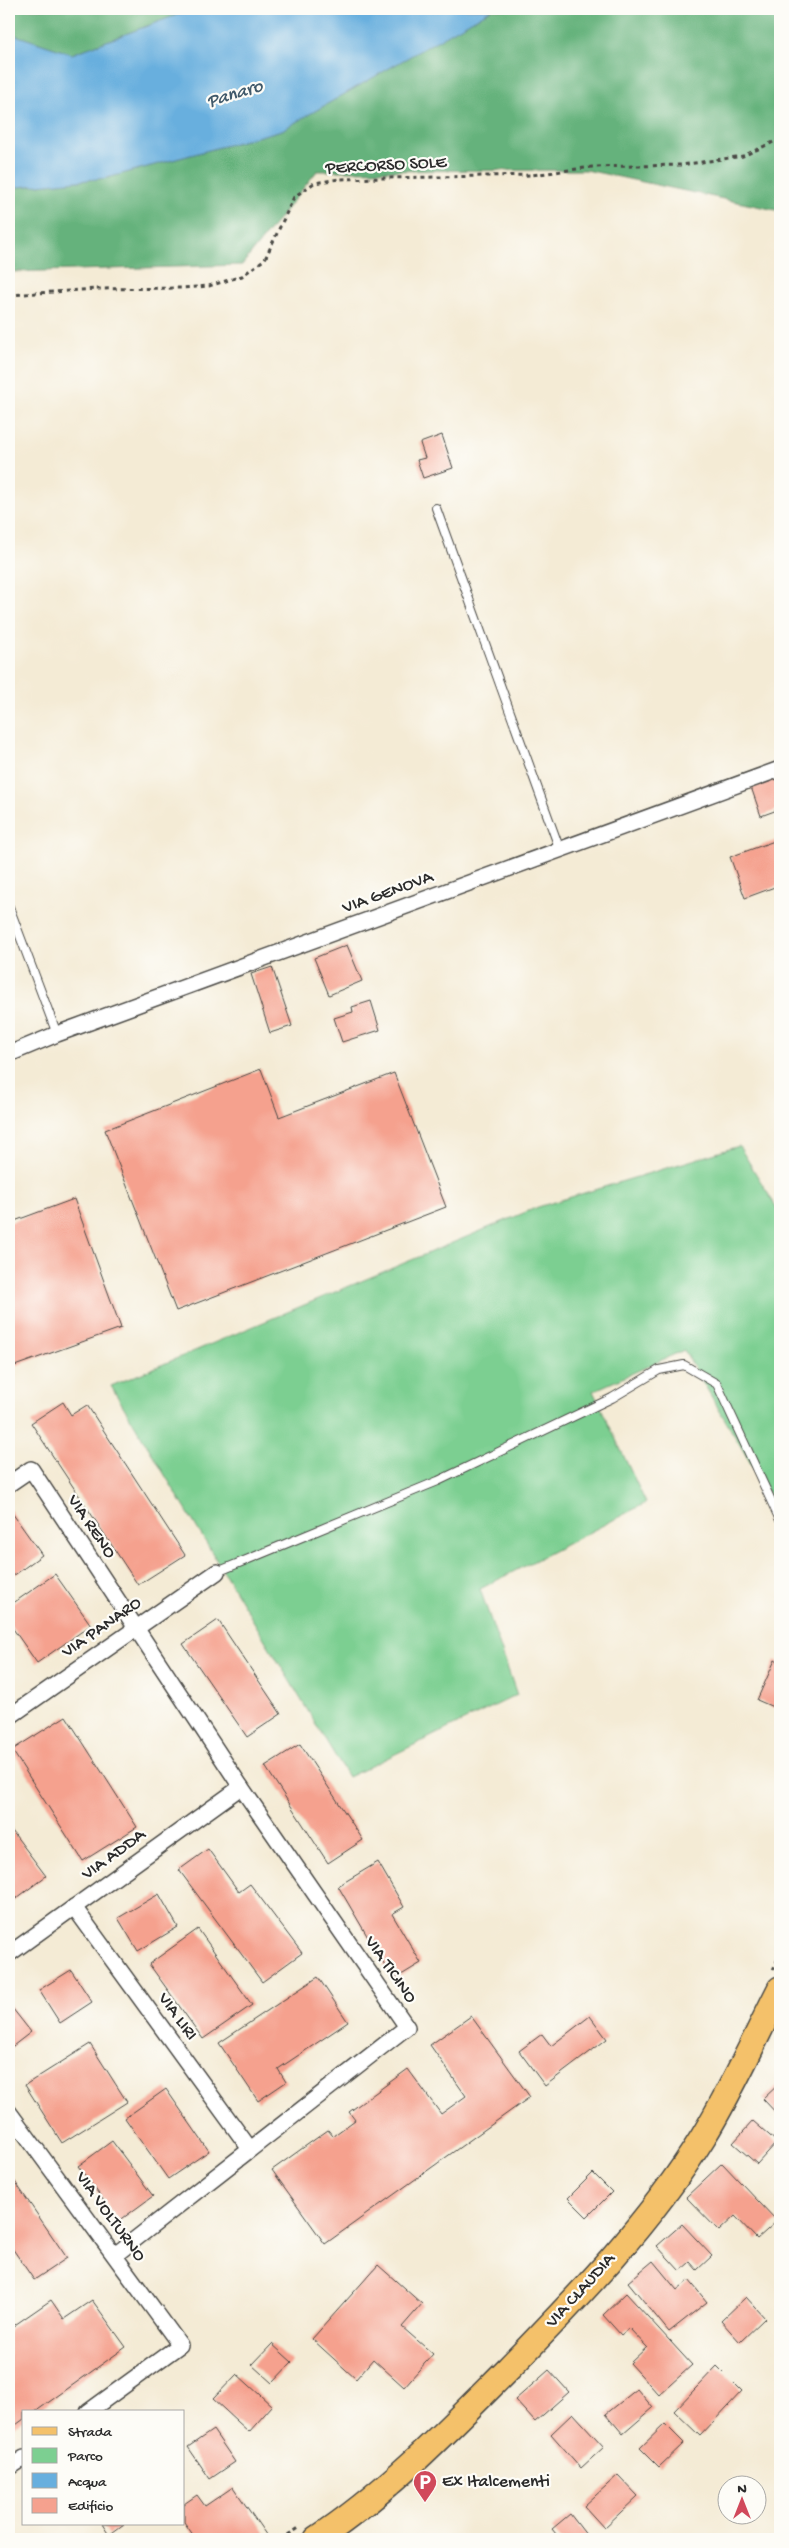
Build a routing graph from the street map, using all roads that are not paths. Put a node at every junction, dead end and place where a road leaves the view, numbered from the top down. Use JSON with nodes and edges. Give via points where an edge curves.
{"nodes":[{"id":1,"x":436,"y":508,"type":"dead end"},
{"id":2,"x":780,"y":769,"type":"edge"},
{"id":3,"x":560,"y":850,"type":"junction"},
{"id":4,"x":9,"y":907,"type":"edge"},
{"id":5,"x":57,"y":1034,"type":"junction"},
{"id":6,"x":9,"y":1054,"type":"edge"},
{"id":7,"x":9,"y":1484,"type":"edge"},
{"id":8,"x":780,"y":1520,"type":"edge"},
{"id":9,"x":217,"y":1572,"type":"joint"},
{"id":10,"x":135,"y":1627,"type":"junction"},
{"id":11,"x":9,"y":1718,"type":"edge"},
{"id":12,"x":241,"y":1787,"type":"junction"},
{"id":13,"x":74,"y":1907,"type":"junction"},
{"id":14,"x":9,"y":1954,"type":"edge"},
{"id":15,"x":776,"y":1980,"type":"edge"},
{"id":16,"x":9,"y":2112,"type":"edge"},
{"id":17,"x":250,"y":2149,"type":"junction"},
{"id":18,"x":115,"y":2255,"type":"junction"},
{"id":19,"x":91,"y":2410,"type":"edge"},
{"id":20,"x":22,"y":2459,"type":"edge"},
{"id":21,"x":9,"y":2468,"type":"edge"},
{"id":22,"x":311,"y":2532,"type":"edge"}],
"edges":[{"from":1,"to":3,"type":"lane"},
{"from":2,"to":3,"type":"street","name":"VIA GENOVA"},
{"from":3,"to":5,"type":"street","name":"VIA GENOVA"},
{"from":4,"to":5,"type":"lane"},
{"from":5,"to":6,"type":"street","name":"VIA GENOVA"},
{"from":7,"to":10,"type":"street","name":"VIA RENO","via":[[31,1469]]},
{"from":8,"to":9,"type":"lane","via":[[717,1384],[684,1365],[659,1370],[612,1398],[438,1481]]},
{"from":9,"to":10,"type":"street","name":"VIA PANARO"},
{"from":10,"to":11,"type":"street","name":"VIA PANARO"},
{"from":10,"to":12,"type":"street","name":"VIA TICINO"},
{"from":12,"to":13,"type":"street","name":"VIA ADDA"},
{"from":12,"to":17,"type":"street","name":"VIA TICINO","via":[[407,2027]]},
{"from":13,"to":14,"type":"street","name":"VIA ADDA"},
{"from":13,"to":17,"type":"street","name":"VIA LIRI"},
{"from":15,"to":22,"type":"main road","name":"VIA CLAUDIA","via":[[703,2136],[651,2209],[588,2286],[405,2469]]},
{"from":16,"to":18,"type":"street","name":"VIA VOLTURNO"},
{"from":17,"to":18,"type":"street","name":"VIA TICINO"},
{"from":18,"to":19,"type":"street","name":"VIA VOLTURNO","via":[[180,2346]]},
{"from":20,"to":21,"type":"street"}]}
